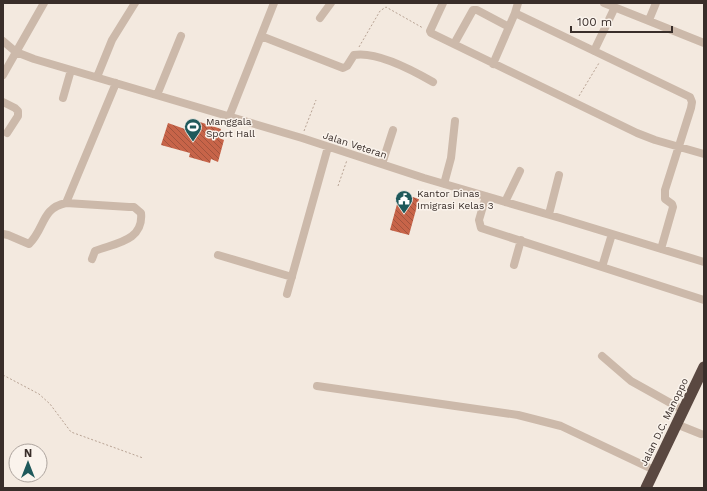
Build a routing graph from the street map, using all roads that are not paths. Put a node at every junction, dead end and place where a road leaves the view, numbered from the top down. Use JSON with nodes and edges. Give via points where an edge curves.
{"nodes":[{"id":1,"x":44,"y":3,"type":"edge"},
{"id":2,"x":135,"y":3,"type":"edge"},
{"id":3,"x":274,"y":3,"type":"edge"},
{"id":4,"x":331,"y":3,"type":"edge"},
{"id":5,"x":443,"y":3,"type":"edge"},
{"id":6,"x":518,"y":3,"type":"edge"},
{"id":7,"x":604,"y":3,"type":"edge"},
{"id":8,"x":656,"y":3,"type":"edge"},
{"id":9,"x":615,"y":7,"type":"junction"},
{"id":10,"x":515,"y":13,"type":"junction"},
{"id":11,"x":320,"y":18,"type":"dead end"},
{"id":12,"x":649,"y":20,"type":"junction"},
{"id":13,"x":509,"y":27,"type":"junction"},
{"id":14,"x":181,"y":36,"type":"dead end"},
{"id":15,"x":261,"y":36,"type":"junction"},
{"id":16,"x":3,"y":41,"type":"edge"},
{"id":17,"x":704,"y":43,"type":"edge"},
{"id":18,"x":454,"y":44,"type":"junction"},
{"id":19,"x":594,"y":51,"type":"junction"},
{"id":20,"x":16,"y":52,"type":"junction"},
{"id":21,"x":492,"y":64,"type":"junction"},
{"id":22,"x":71,"y":70,"type":"junction"},
{"id":23,"x":3,"y":75,"type":"edge"},
{"id":24,"x":97,"y":77,"type":"junction"},
{"id":25,"x":432,"y":82,"type":"dead end"},
{"id":26,"x":116,"y":83,"type":"junction"},
{"id":27,"x":157,"y":95,"type":"junction"},
{"id":28,"x":63,"y":98,"type":"dead end"},
{"id":29,"x":3,"y":102,"type":"edge"},
{"id":30,"x":229,"y":117,"type":"junction"},
{"id":31,"x":456,"y":121,"type":"dead end"},
{"id":32,"x":393,"y":130,"type":"dead end"},
{"id":33,"x":7,"y":133,"type":"dead end"},
{"id":34,"x":328,"y":147,"type":"junction"},
{"id":35,"x":677,"y":147,"type":"junction"},
{"id":36,"x":704,"y":154,"type":"edge"},
{"id":37,"x":382,"y":164,"type":"junction"},
{"id":38,"x":520,"y":171,"type":"dead end"},
{"id":39,"x":559,"y":175,"type":"dead end"},
{"id":40,"x":444,"y":184,"type":"junction"},
{"id":41,"x":486,"y":196,"type":"junction"},
{"id":42,"x":505,"y":202,"type":"junction"},
{"id":43,"x":66,"y":204,"type":"junction"},
{"id":44,"x":549,"y":214,"type":"junction"},
{"id":45,"x":3,"y":234,"type":"edge"},
{"id":46,"x":612,"y":234,"type":"junction"},
{"id":47,"x":521,"y":240,"type":"junction"},
{"id":48,"x":661,"y":249,"type":"junction"},
{"id":49,"x":218,"y":255,"type":"dead end"},
{"id":50,"x":92,"y":259,"type":"dead end"},
{"id":51,"x":704,"y":262,"type":"edge"},
{"id":52,"x":514,"y":266,"type":"dead end"},
{"id":53,"x":602,"y":267,"type":"junction"},
{"id":54,"x":292,"y":277,"type":"junction"},
{"id":55,"x":287,"y":294,"type":"dead end"},
{"id":56,"x":704,"y":300,"type":"edge"},
{"id":57,"x":602,"y":356,"type":"dead end"},
{"id":58,"x":704,"y":367,"type":"edge"},
{"id":59,"x":318,"y":386,"type":"dead end"},
{"id":60,"x":688,"y":402,"type":"junction"},
{"id":61,"x":676,"y":424,"type":"junction"},
{"id":62,"x":701,"y":434,"type":"dead end"},
{"id":63,"x":654,"y":470,"type":"junction"},
{"id":64,"x":646,"y":488,"type":"edge"}],
"edges":[{"from":1,"to":20,"type":"street"},
{"from":2,"to":24,"type":"street","via":[[112,40]]},
{"from":3,"to":15,"type":"street"},
{"from":4,"to":11,"type":"street"},
{"from":5,"to":18,"type":"street","via":[[430,32]]},
{"from":6,"to":10,"type":"street"},
{"from":7,"to":9,"type":"street"},
{"from":8,"to":12,"type":"street"},
{"from":9,"to":12,"type":"street"},
{"from":9,"to":19,"type":"street"},
{"from":10,"to":13,"type":"street"},
{"from":10,"to":19,"type":"street"},
{"from":12,"to":17,"type":"street"},
{"from":13,"to":18,"type":"street","via":[[473,10]]},
{"from":13,"to":21,"type":"street"},
{"from":14,"to":27,"type":"street"},
{"from":15,"to":25,"type":"street","via":[[343,68],[348,66],[356,55],[383,59],[407,68]]},
{"from":15,"to":30,"type":"street"},
{"from":16,"to":20,"type":"street","name":"Jalan Veteran"},
{"from":18,"to":21,"type":"street"},
{"from":19,"to":35,"type":"street","via":[[690,97],[691,108]]},
{"from":20,"to":22,"type":"street","name":"Jalan Veteran"},
{"from":20,"to":23,"type":"street"},
{"from":21,"to":35,"type":"street","via":[[636,133]]},
{"from":22,"to":24,"type":"street","name":"Jalan Veteran"},
{"from":22,"to":28,"type":"street"},
{"from":24,"to":26,"type":"street","name":"Jalan Veteran"},
{"from":26,"to":27,"type":"street","name":"Jalan Veteran"},
{"from":26,"to":43,"type":"street"},
{"from":27,"to":30,"type":"street","name":"Jalan Veteran"},
{"from":29,"to":33,"type":"street","via":[[18,111],[18,116]]},
{"from":30,"to":34,"type":"street","name":"Jalan Veteran"},
{"from":31,"to":40,"type":"street","via":[[451,158]]},
{"from":32,"to":37,"type":"street"},
{"from":34,"to":37,"type":"street","name":"Jalan Veteran"},
{"from":34,"to":54,"type":"street"},
{"from":35,"to":36,"type":"street"},
{"from":35,"to":48,"type":"street","via":[[664,195],[664,199],[673,207]]},
{"from":37,"to":40,"type":"street","name":"Jalan Veteran"},
{"from":38,"to":42,"type":"street"},
{"from":39,"to":44,"type":"street"},
{"from":40,"to":41,"type":"street","name":"Jalan Veteran"},
{"from":41,"to":42,"type":"street","name":"Jalan Veteran"},
{"from":41,"to":47,"type":"street","via":[[479,226]]},
{"from":42,"to":44,"type":"street","name":"Jalan Veteran"},
{"from":43,"to":45,"type":"street","via":[[51,209],[29,244]]},
{"from":43,"to":50,"type":"street","via":[[129,207],[142,213],[140,228],[136,233],[122,243],[95,251]]},
{"from":44,"to":46,"type":"street","name":"Jalan Veteran"},
{"from":46,"to":48,"type":"street","name":"Jalan Veteran"},
{"from":46,"to":53,"type":"street"},
{"from":47,"to":52,"type":"street"},
{"from":47,"to":53,"type":"street"},
{"from":48,"to":51,"type":"street","name":"Jalan Veteran"},
{"from":49,"to":54,"type":"street"},
{"from":53,"to":56,"type":"street"},
{"from":54,"to":55,"type":"street"},
{"from":57,"to":60,"type":"street","via":[[631,381]]},
{"from":58,"to":60,"type":"highway","name":"Jalan D.C. Manoppo"},
{"from":59,"to":63,"type":"street","via":[[550,421]]},
{"from":60,"to":61,"type":"highway","name":"Jalan D.C. Manoppo"},
{"from":61,"to":62,"type":"street"},
{"from":61,"to":63,"type":"highway","name":"Jalan D.C. Manoppo"},
{"from":63,"to":64,"type":"highway","name":"Jalan D.C. Manoppo"}]}
